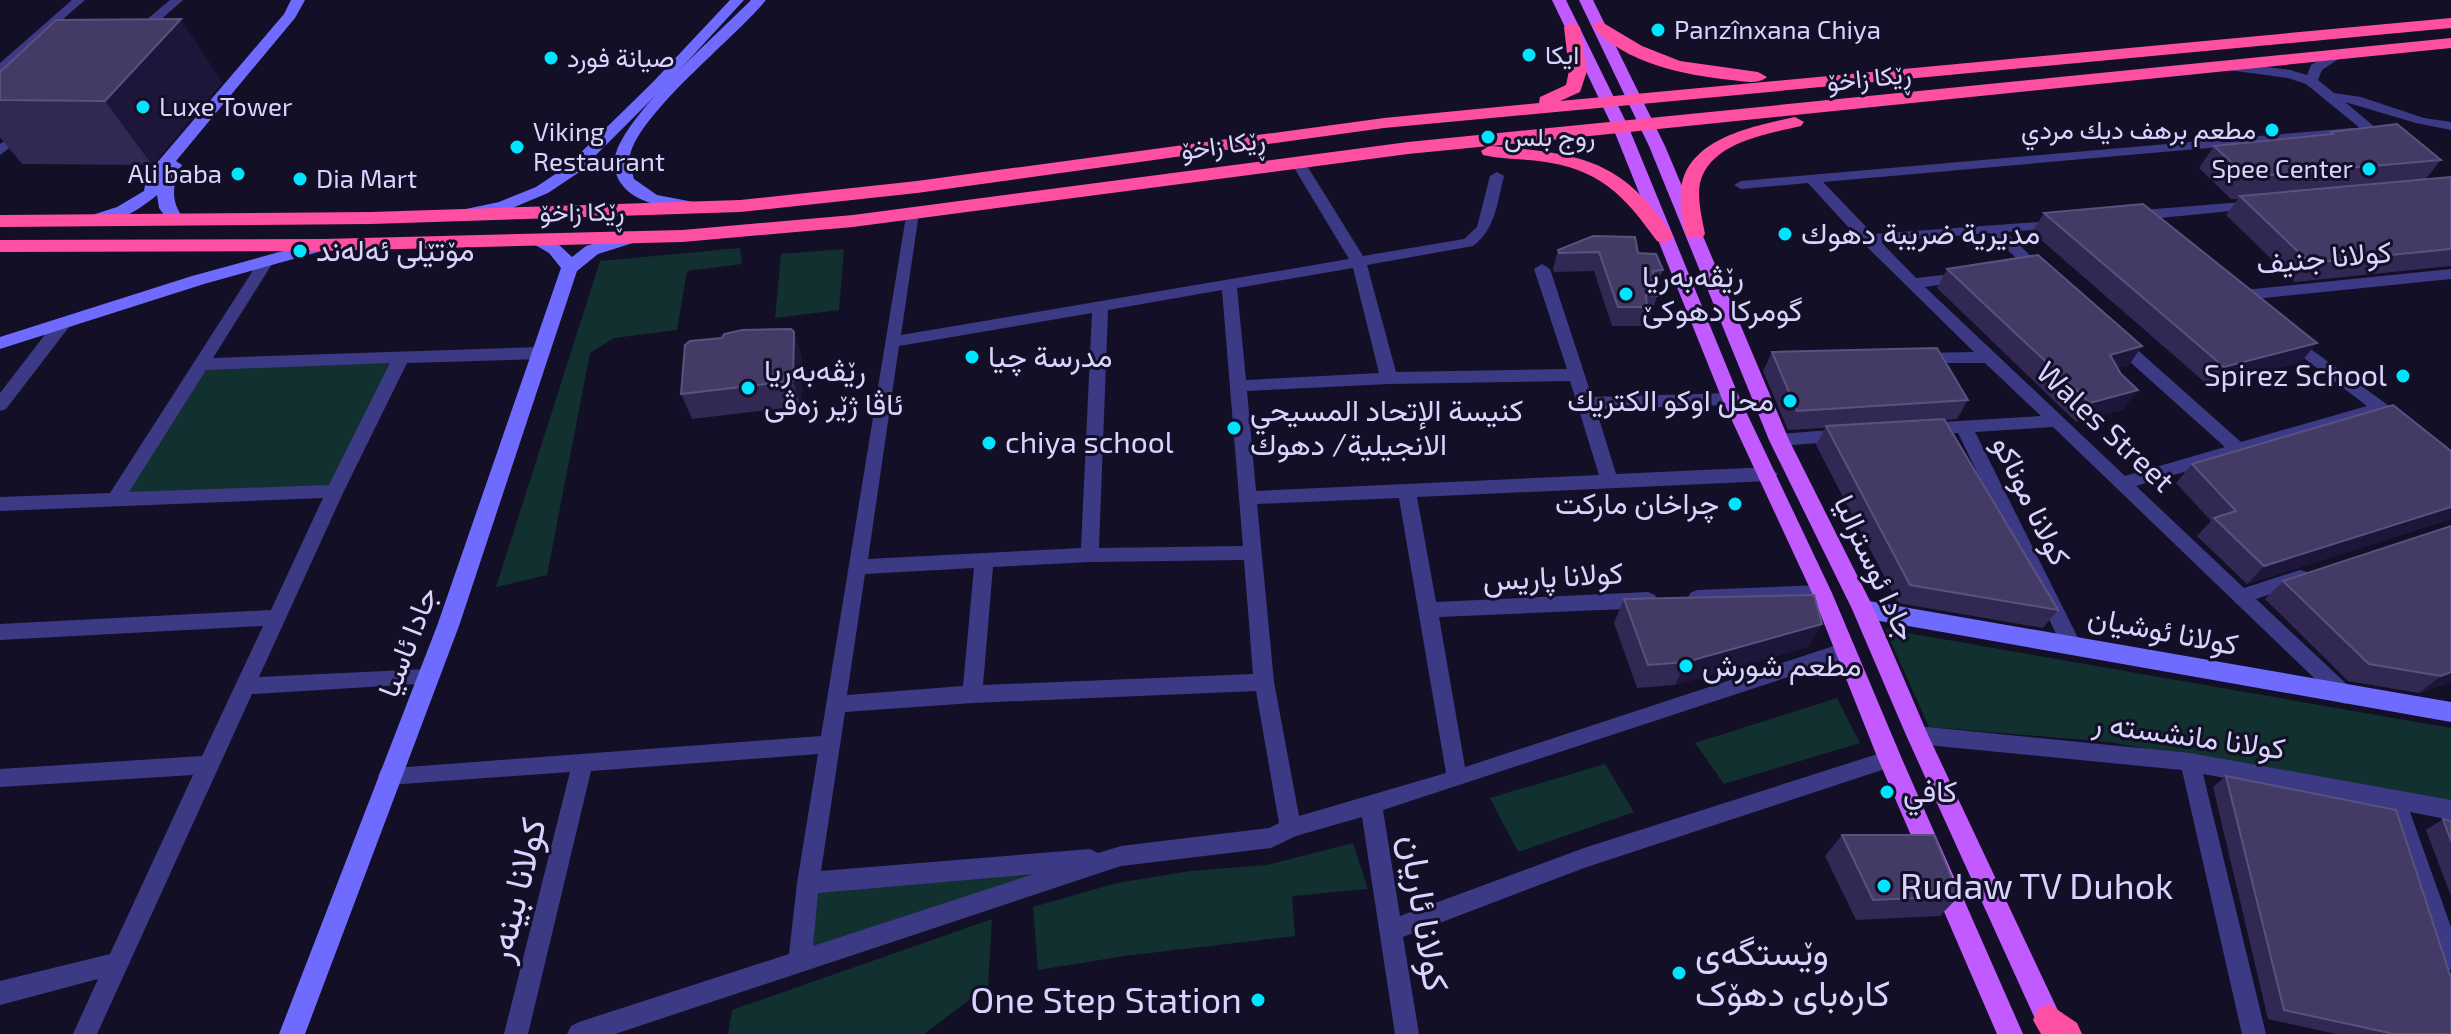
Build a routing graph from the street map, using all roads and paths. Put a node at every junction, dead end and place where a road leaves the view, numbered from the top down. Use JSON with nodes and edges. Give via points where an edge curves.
{"nodes":[{"id":1,"x":79,"y":0,"type":"edge"},
{"id":2,"x":177,"y":0,"type":"edge"},
{"id":3,"x":298,"y":0,"type":"edge"},
{"id":4,"x":308,"y":0,"type":"edge"},
{"id":5,"x":737,"y":0,"type":"edge"},
{"id":6,"x":759,"y":0,"type":"edge"},
{"id":7,"x":1559,"y":0,"type":"edge"},
{"id":8,"x":1586,"y":0,"type":"edge"},
{"id":9,"x":2451,"y":23,"type":"edge"},
{"id":10,"x":1600,"y":26,"type":"junction"},
{"id":11,"x":1572,"y":27,"type":"junction"},
{"id":12,"x":130,"y":40,"type":"edge"},
{"id":13,"x":2451,"y":43,"type":"edge"},
{"id":14,"x":2340,"y":54,"type":"junction"},
{"id":15,"x":2228,"y":66,"type":"junction"},
{"id":16,"x":0,"y":70,"type":"edge"},
{"id":17,"x":1868,"y":79,"type":"junction"},
{"id":18,"x":2311,"y":81,"type":"junction"},
{"id":19,"x":665,"y":88,"type":"junction"},
{"id":20,"x":2330,"y":97,"type":"junction"},
{"id":21,"x":1636,"y":100,"type":"junction"},
{"id":22,"x":1888,"y":102,"type":"junction"},
{"id":23,"x":1607,"y":103,"type":"junction"},
{"id":24,"x":1486,"y":113,"type":"junction"},
{"id":25,"x":36,"y":120,"type":"edge"},
{"id":26,"x":1647,"y":125,"type":"junction"},
{"id":27,"x":2451,"y":126,"type":"edge"},
{"id":28,"x":1621,"y":128,"type":"junction"},
{"id":29,"x":2370,"y":129,"type":"junction"},
{"id":30,"x":6,"y":140,"type":"edge"},
{"id":31,"x":1408,"y":148,"type":"junction"},
{"id":32,"x":0,"y":151,"type":"edge"},
{"id":33,"x":2398,"y":152,"type":"edge"},
{"id":34,"x":1297,"y":161,"type":"junction"},
{"id":35,"x":1497,"y":176,"type":"dead end"},
{"id":36,"x":1812,"y":179,"type":"junction"},
{"id":37,"x":1741,"y":185,"type":"dead end"},
{"id":38,"x":166,"y":201,"type":"junction"},
{"id":39,"x":136,"y":204,"type":"junction"},
{"id":40,"x":2272,"y":204,"type":"edge"},
{"id":41,"x":693,"y":207,"type":"junction"},
{"id":42,"x":912,"y":213,"type":"junction"},
{"id":43,"x":463,"y":215,"type":"junction"},
{"id":44,"x":2138,"y":215,"type":"junction"},
{"id":45,"x":2111,"y":218,"type":"edge"},
{"id":46,"x":176,"y":219,"type":"junction"},
{"id":47,"x":95,"y":220,"type":"junction"},
{"id":48,"x":0,"y":221,"type":"edge"},
{"id":49,"x":2084,"y":221,"type":"edge"},
{"id":50,"x":1993,"y":228,"type":"junction"},
{"id":51,"x":1695,"y":234,"type":"junction"},
{"id":52,"x":2162,"y":235,"type":"edge"},
{"id":53,"x":635,"y":237,"type":"junction"},
{"id":54,"x":1664,"y":237,"type":"junction"},
{"id":55,"x":533,"y":239,"type":"junction"},
{"id":56,"x":1867,"y":239,"type":"junction"},
{"id":57,"x":209,"y":245,"type":"junction"},
{"id":58,"x":323,"y":245,"type":"junction"},
{"id":59,"x":0,"y":246,"type":"edge"},
{"id":60,"x":266,"y":261,"type":"junction"},
{"id":61,"x":1359,"y":262,"type":"junction"},
{"id":62,"x":569,"y":268,"type":"junction"},
{"id":63,"x":1542,"y":269,"type":"dead end"},
{"id":64,"x":1987,"y":272,"type":"edge"},
{"id":65,"x":2451,"y":274,"type":"edge"},
{"id":66,"x":198,"y":280,"type":"junction"},
{"id":67,"x":1912,"y":284,"type":"junction"},
{"id":68,"x":2052,"y":284,"type":"edge"},
{"id":69,"x":1229,"y":285,"type":"junction"},
{"id":70,"x":1100,"y":307,"type":"junction"},
{"id":71,"x":2253,"y":310,"type":"edge"},
{"id":72,"x":63,"y":323,"type":"junction"},
{"id":73,"x":2274,"y":327,"type":"edge"},
{"id":74,"x":2110,"y":335,"type":"edge"},
{"id":75,"x":892,"y":342,"type":"junction"},
{"id":76,"x":0,"y":343,"type":"edge"},
{"id":77,"x":540,"y":353,"type":"junction"},
{"id":78,"x":402,"y":356,"type":"junction"},
{"id":79,"x":1989,"y":357,"type":"junction"},
{"id":80,"x":1899,"y":360,"type":"edge"},
{"id":81,"x":202,"y":364,"type":"junction"},
{"id":82,"x":1577,"y":375,"type":"junction"},
{"id":83,"x":1389,"y":378,"type":"junction"},
{"id":84,"x":1238,"y":386,"type":"junction"},
{"id":85,"x":1731,"y":399,"type":"junction"},
{"id":86,"x":1586,"y":403,"type":"junction"},
{"id":87,"x":0,"y":405,"type":"edge"},
{"id":88,"x":2381,"y":408,"type":"junction"},
{"id":89,"x":2059,"y":421,"type":"junction"},
{"id":90,"x":1963,"y":426,"type":"junction"},
{"id":91,"x":1901,"y":431,"type":"edge"},
{"id":92,"x":1855,"y":434,"type":"edge"},
{"id":93,"x":2416,"y":434,"type":"edge"},
{"id":94,"x":1779,"y":440,"type":"junction"},
{"id":95,"x":2238,"y":449,"type":"junction"},
{"id":96,"x":1769,"y":474,"type":"junction"},
{"id":97,"x":1609,"y":481,"type":"junction"},
{"id":98,"x":2123,"y":483,"type":"junction"},
{"id":99,"x":1407,"y":490,"type":"junction"},
{"id":100,"x":335,"y":491,"type":"junction"},
{"id":101,"x":116,"y":498,"type":"junction"},
{"id":102,"x":1248,"y":498,"type":"junction"},
{"id":103,"x":0,"y":504,"type":"edge"},
{"id":104,"x":1253,"y":553,"type":"junction"},
{"id":105,"x":1090,"y":555,"type":"junction"},
{"id":106,"x":984,"y":560,"type":"junction"},
{"id":107,"x":858,"y":567,"type":"junction"},
{"id":108,"x":2317,"y":572,"type":"edge"},
{"id":109,"x":1822,"y":593,"type":"junction"},
{"id":110,"x":2242,"y":596,"type":"junction"},
{"id":111,"x":1863,"y":609,"type":"junction"},
{"id":112,"x":1430,"y":610,"type":"junction"},
{"id":113,"x":277,"y":617,"type":"junction"},
{"id":114,"x":0,"y":632,"type":"edge"},
{"id":115,"x":2071,"y":644,"type":"junction"},
{"id":116,"x":1846,"y":650,"type":"junction"},
{"id":117,"x":427,"y":677,"type":"junction"},
{"id":118,"x":1264,"y":682,"type":"junction"},
{"id":119,"x":245,"y":686,"type":"junction"},
{"id":120,"x":972,"y":694,"type":"junction"},
{"id":121,"x":2345,"y":695,"type":"junction"},
{"id":122,"x":837,"y":704,"type":"junction"},
{"id":123,"x":2447,"y":710,"type":"edge"},
{"id":124,"x":1917,"y":735,"type":"junction"},
{"id":125,"x":831,"y":744,"type":"junction"},
{"id":126,"x":1890,"y":759,"type":"junction"},
{"id":127,"x":583,"y":762,"type":"junction"},
{"id":128,"x":2190,"y":762,"type":"junction"},
{"id":129,"x":209,"y":765,"type":"junction"},
{"id":130,"x":388,"y":776,"type":"junction"},
{"id":131,"x":1457,"y":779,"type":"junction"},
{"id":132,"x":3,"y":783,"type":"edge"},
{"id":133,"x":2394,"y":798,"type":"junction"},
{"id":134,"x":1371,"y":803,"type":"junction"},
{"id":135,"x":2451,"y":810,"type":"edge"},
{"id":136,"x":1291,"y":828,"type":"junction"},
{"id":137,"x":1121,"y":856,"type":"junction"},
{"id":138,"x":808,"y":883,"type":"junction"},
{"id":139,"x":1392,"y":930,"type":"junction"},
{"id":140,"x":2450,"y":955,"type":"edge"},
{"id":141,"x":800,"y":961,"type":"junction"},
{"id":142,"x":118,"y":963,"type":"junction"},
{"id":143,"x":0,"y":993,"type":"edge"},
{"id":144,"x":2057,"y":1029,"type":"edge"},
{"id":145,"x":85,"y":1034,"type":"edge"},
{"id":146,"x":292,"y":1034,"type":"edge"},
{"id":147,"x":516,"y":1034,"type":"edge"},
{"id":148,"x":579,"y":1034,"type":"edge"},
{"id":149,"x":1407,"y":1034,"type":"edge"},
{"id":150,"x":2010,"y":1034,"type":"edge"},
{"id":151,"x":2254,"y":1034,"type":"edge"}],
"edges":[{"from":1,"to":16,"type":"street"},
{"from":2,"to":12,"type":"street"},
{"from":3,"to":39,"type":"street","via":[[162,167],[151,193]]},
{"from":4,"to":38,"type":"street","via":[[175,163]]},
{"from":5,"to":19,"type":"street"},
{"from":6,"to":19,"type":"street"},
{"from":7,"to":11,"type":"main road","name":"جادا ئوسترالیا"},
{"from":8,"to":10,"type":"main road","name":"جادا ئوسترالیا"},
{"from":9,"to":17,"type":"highway","name":"ڕێکا زاخۆ"},
{"from":10,"to":17,"type":"highway","via":[[1641,54],[1688,70]]},
{"from":10,"to":21,"type":"main road","name":"جادا ئوسترالیا"},
{"from":11,"to":23,"type":"main road","name":"جادا ئوسترالیا"},
{"from":11,"to":24,"type":"highway","via":[[1578,71],[1574,88],[1546,101]]},
{"from":13,"to":14,"type":"highway","name":"ڕێکا زاخۆ"},
{"from":14,"to":15,"type":"highway","name":"ڕێکا زاخۆ"},
{"from":14,"to":18,"type":"street","via":[[2316,68]]},
{"from":15,"to":18,"type":"street"},
{"from":15,"to":22,"type":"highway","name":"ڕێکا زاخۆ"},
{"from":17,"to":21,"type":"highway","name":"ڕێکا زاخۆ"},
{"from":18,"to":20,"type":"street"},
{"from":19,"to":41,"type":"street","via":[[628,140],[622,157],[627,181],[652,199]]},
{"from":19,"to":43,"type":"street","via":[[542,190]]},
{"from":20,"to":27,"type":"street","via":[[2364,100]]},
{"from":20,"to":29,"type":"street"},
{"from":21,"to":23,"type":"highway","name":"ڕێکا زاخۆ"},
{"from":21,"to":26,"type":"main road","name":"جادا ئوسترالیا"},
{"from":22,"to":26,"type":"highway","name":"ڕێکا زاخۆ"},
{"from":22,"to":51,"type":"highway","via":[[1792,123],[1732,142],[1705,158],[1691,183]]},
{"from":23,"to":24,"type":"highway","name":"ڕێکا زاخۆ"},
{"from":23,"to":28,"type":"main road","name":"جادا ئوسترالیا"},
{"from":24,"to":41,"type":"highway","name":"ڕێکا زاخۆ","via":[[917,187]]},
{"from":25,"to":30,"type":"street"},
{"from":26,"to":28,"type":"highway","name":"ڕێکا زاخۆ"},
{"from":26,"to":51,"type":"main road","name":"جادا ئوسترالیا"},
{"from":28,"to":31,"type":"highway","name":"ڕێکا زاخۆ"},
{"from":28,"to":54,"type":"main road","name":"جادا ئوسترالیا"},
{"from":29,"to":33,"type":"street"},
{"from":29,"to":36,"type":"street"},
{"from":30,"to":32,"type":"street"},
{"from":31,"to":34,"type":"highway","name":"ڕێکا زاخۆ"},
{"from":31,"to":54,"type":"highway","via":[[1519,154],[1580,165],[1615,181]]},
{"from":34,"to":42,"type":"highway","name":"ڕێکا زاخۆ"},
{"from":34,"to":61,"type":"street"},
{"from":35,"to":61,"type":"street","via":[[1484,227],[1468,243]]},
{"from":36,"to":37,"type":"street"},
{"from":36,"to":56,"type":"street","name":"Wales Street"},
{"from":38,"to":39,"type":"street","via":[[152,207]]},
{"from":38,"to":46,"type":"street"},
{"from":39,"to":47,"type":"street"},
{"from":40,"to":44,"type":"street"},
{"from":41,"to":43,"type":"highway","name":"ڕێکا زاخۆ"},
{"from":42,"to":53,"type":"highway","name":"ڕێکا زاخۆ"},
{"from":42,"to":75,"type":"street"},
{"from":43,"to":46,"type":"highway","name":"ڕێکا زاخۆ"},
{"from":44,"to":45,"type":"street"},
{"from":44,"to":52,"type":"street"},
{"from":46,"to":47,"type":"highway","name":"ڕێکا زاخۆ"},
{"from":47,"to":48,"type":"highway","name":"ڕێکا زاخۆ"},
{"from":49,"to":50,"type":"street"},
{"from":50,"to":56,"type":"street"},
{"from":50,"to":68,"type":"street","via":[[2024,267]]},
{"from":51,"to":94,"type":"main road","name":"جادا ئوسترالیا","via":[[1756,364]]},
{"from":53,"to":55,"type":"highway","name":"ڕێکا زاخۆ"},
{"from":53,"to":62,"type":"street","via":[[592,250]]},
{"from":54,"to":85,"type":"main road","name":"جادا ئوسترالیا"},
{"from":55,"to":58,"type":"highway","name":"ڕێکا زاخۆ"},
{"from":55,"to":62,"type":"street","via":[[561,253]]},
{"from":56,"to":67,"type":"street","name":"Wales Street"},
{"from":57,"to":58,"type":"highway","name":"ڕێکا زاخۆ"},
{"from":57,"to":59,"type":"highway","name":"ڕێکا زاخۆ"},
{"from":57,"to":66,"type":"street","via":[[219,250],[220,259]]},
{"from":58,"to":60,"type":"street"},
{"from":60,"to":66,"type":"street"},
{"from":60,"to":81,"type":"street"},
{"from":61,"to":69,"type":"street"},
{"from":61,"to":83,"type":"street"},
{"from":62,"to":77,"type":"street","name":"جادا ئاسيا"},
{"from":63,"to":82,"type":"street"},
{"from":64,"to":67,"type":"street"},
{"from":65,"to":71,"type":"street","name":"كولانا جنيف","via":[[2229,291]]},
{"from":66,"to":72,"type":"street"},
{"from":67,"to":79,"type":"street","name":"Wales Street"},
{"from":69,"to":70,"type":"street"},
{"from":69,"to":84,"type":"street"},
{"from":70,"to":75,"type":"street"},
{"from":70,"to":105,"type":"street"},
{"from":72,"to":76,"type":"street"},
{"from":72,"to":87,"type":"street"},
{"from":73,"to":88,"type":"street"},
{"from":74,"to":95,"type":"street"},
{"from":75,"to":107,"type":"street"},
{"from":77,"to":78,"type":"street"},
{"from":77,"to":117,"type":"street","name":"جادا ئاسيا"},
{"from":78,"to":81,"type":"street"},
{"from":78,"to":100,"type":"street"},
{"from":79,"to":80,"type":"street"},
{"from":79,"to":89,"type":"street","name":"Wales Street"},
{"from":81,"to":101,"type":"street"},
{"from":82,"to":83,"type":"street"},
{"from":82,"to":86,"type":"street"},
{"from":83,"to":84,"type":"street"},
{"from":84,"to":102,"type":"street"},
{"from":85,"to":86,"type":"street"},
{"from":85,"to":96,"type":"main road","name":"جادا ئوسترالیا"},
{"from":86,"to":97,"type":"street"},
{"from":88,"to":93,"type":"street"},
{"from":88,"to":95,"type":"street"},
{"from":89,"to":90,"type":"street"},
{"from":89,"to":98,"type":"street","name":"Wales Street"},
{"from":90,"to":91,"type":"street"},
{"from":90,"to":115,"type":"street","name":"كولانا موناكو"},
{"from":92,"to":94,"type":"street"},
{"from":94,"to":111,"type":"main road","name":"جادا ئوسترالیا"},
{"from":95,"to":98,"type":"street"},
{"from":96,"to":97,"type":"street"},
{"from":96,"to":109,"type":"main road","name":"جادا ئوسترالیا"},
{"from":97,"to":99,"type":"street"},
{"from":98,"to":110,"type":"street","name":"Wales Street"},
{"from":99,"to":102,"type":"street"},
{"from":99,"to":112,"type":"street"},
{"from":100,"to":101,"type":"street"},
{"from":100,"to":113,"type":"street"},
{"from":101,"to":103,"type":"street"},
{"from":102,"to":104,"type":"street"},
{"from":104,"to":105,"type":"street"},
{"from":104,"to":118,"type":"street"},
{"from":105,"to":106,"type":"street"},
{"from":106,"to":107,"type":"street"},
{"from":106,"to":120,"type":"street"},
{"from":107,"to":122,"type":"street"},
{"from":108,"to":110,"type":"street"},
{"from":109,"to":112,"type":"street","name":"كولانا پاریس"},
{"from":109,"to":116,"type":"main road","name":"جادا ئوسترالیا"},
{"from":110,"to":121,"type":"street","name":"Wales Street"},
{"from":111,"to":115,"type":"street","name":"كولانا ئوشيان"},
{"from":111,"to":124,"type":"main road","name":"جادا ئوسترالیا"},
{"from":112,"to":131,"type":"street"},
{"from":113,"to":114,"type":"street"},
{"from":113,"to":119,"type":"street"},
{"from":115,"to":121,"type":"street","name":"كولانا ئوشيان"},
{"from":116,"to":126,"type":"main road","name":"جادا ئوسترالیا"},
{"from":116,"to":131,"type":"street"},
{"from":117,"to":119,"type":"street"},
{"from":117,"to":130,"type":"street","name":"جادا ئاسيا"},
{"from":118,"to":120,"type":"street"},
{"from":118,"to":136,"type":"street"},
{"from":119,"to":129,"type":"street"},
{"from":120,"to":122,"type":"street"},
{"from":121,"to":123,"type":"street","name":"كولانا ئوشيان"},
{"from":122,"to":125,"type":"street"},
{"from":124,"to":128,"type":"street","name":"كولانا مانشسته ر"},
{"from":124,"to":144,"type":"main road","name":"جادا ئوسترالیا"},
{"from":125,"to":127,"type":"street"},
{"from":125,"to":138,"type":"street"},
{"from":126,"to":139,"type":"street","via":[[1584,858]]},
{"from":126,"to":150,"type":"main road","name":"جادا ئوسترالیا"},
{"from":127,"to":130,"type":"street"},
{"from":127,"to":147,"type":"street","name":"كولانا بینه‌ر"},
{"from":128,"to":133,"type":"street","name":"كولانا مانشسته ر"},
{"from":128,"to":151,"type":"street"},
{"from":129,"to":132,"type":"street"},
{"from":129,"to":142,"type":"street"},
{"from":130,"to":146,"type":"street","name":"جادا ئاسيا"},
{"from":131,"to":134,"type":"street"},
{"from":133,"to":135,"type":"street","name":"كولانا مانشسته ر"},
{"from":133,"to":140,"type":"street"},
{"from":134,"to":136,"type":"street"},
{"from":134,"to":139,"type":"street","name":"كولانا ئاريان"},
{"from":136,"to":137,"type":"street","via":[[1271,838]]},
{"from":137,"to":138,"type":"street"},
{"from":137,"to":141,"type":"street"},
{"from":138,"to":141,"type":"street"},
{"from":139,"to":149,"type":"street","name":"كولانا ئاريان"},
{"from":141,"to":148,"type":"street"},
{"from":142,"to":143,"type":"street"},
{"from":142,"to":145,"type":"street"}]}
